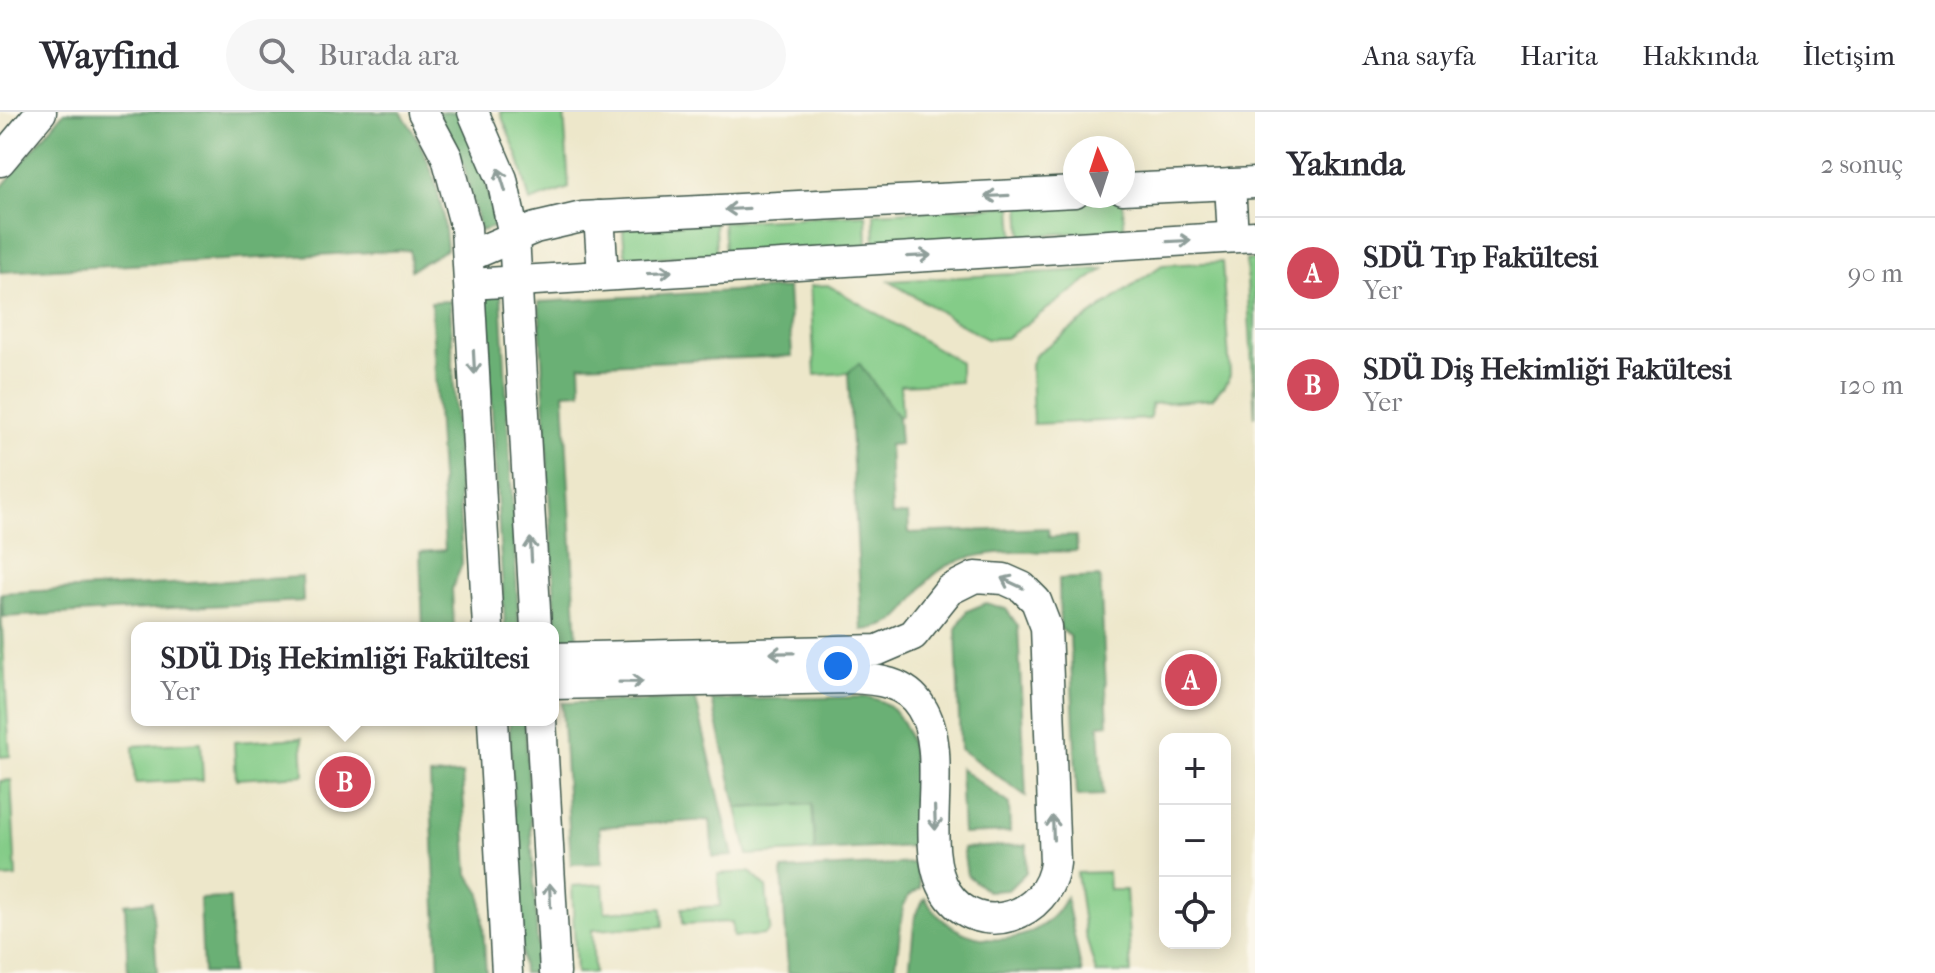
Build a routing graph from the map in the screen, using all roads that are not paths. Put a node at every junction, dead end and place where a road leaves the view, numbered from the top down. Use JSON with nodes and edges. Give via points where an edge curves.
{"nodes":[{"id":1,"x":41,"y":112,"type":"edge"},
{"id":2,"x":423,"y":112,"type":"edge"},
{"id":3,"x":473,"y":112,"type":"edge"},
{"id":4,"x":0,"y":161,"type":"edge"},
{"id":5,"x":1242,"y":183,"type":"edge"},
{"id":6,"x":1135,"y":188,"type":"edge"},
{"id":7,"x":1063,"y":193,"type":"edge"},
{"id":8,"x":599,"y":216,"type":"junction"},
{"id":9,"x":514,"y":236,"type":"junction"},
{"id":10,"x":1244,"y":237,"type":"edge"},
{"id":11,"x":469,"y":270,"type":"junction"},
{"id":12,"x":603,"y":275,"type":"junction"},
{"id":13,"x":516,"y":281,"type":"junction"},
{"id":14,"x":488,"y":622,"type":"edge"},
{"id":15,"x":536,"y":622,"type":"edge"},
{"id":16,"x":896,"y":645,"type":"junction"},
{"id":17,"x":559,"y":658,"type":"edge"},
{"id":18,"x":559,"y":684,"type":"edge"},
{"id":19,"x":901,"y":688,"type":"junction"},
{"id":20,"x":493,"y":726,"type":"edge"},
{"id":21,"x":541,"y":726,"type":"edge"},
{"id":22,"x":507,"y":973,"type":"edge"},
{"id":23,"x":555,"y":973,"type":"edge"}],
"edges":[{"from":1,"to":4,"type":"street"},
{"from":2,"to":11,"type":"street","via":[[457,185]]},
{"from":9,"to":3,"type":"street","one_way":true,"via":[[502,179]]},
{"from":5,"to":6,"type":"street"},
{"from":5,"to":10,"type":"street"},
{"from":7,"to":8,"type":"street","one_way":true},
{"from":8,"to":9,"type":"street"},
{"from":8,"to":12,"type":"street"},
{"from":9,"to":11,"type":"street"},
{"from":9,"to":13,"type":"street"},
{"from":12,"to":10,"type":"street","one_way":true},
{"from":11,"to":13,"type":"street"},
{"from":11,"to":14,"type":"street","one_way":true},
{"from":12,"to":13,"type":"street"},
{"from":15,"to":13,"type":"street","one_way":true},
{"from":16,"to":17,"type":"street","one_way":true,"via":[[856,651]]},
{"from":16,"to":19,"type":"street"},
{"from":19,"to":16,"type":"street","one_way":true,"via":[[921,706],[931,730],[943,886],[954,902],[979,917],[1008,918],[1026,911],[1047,890],[1055,863],[1046,627],[1040,609],[1013,582],[975,577],[949,590],[920,629]]},
{"from":18,"to":19,"type":"street","one_way":true,"via":[[850,678],[881,680]]},
{"from":20,"to":22,"type":"street"},
{"from":23,"to":21,"type":"street","one_way":true}]}
